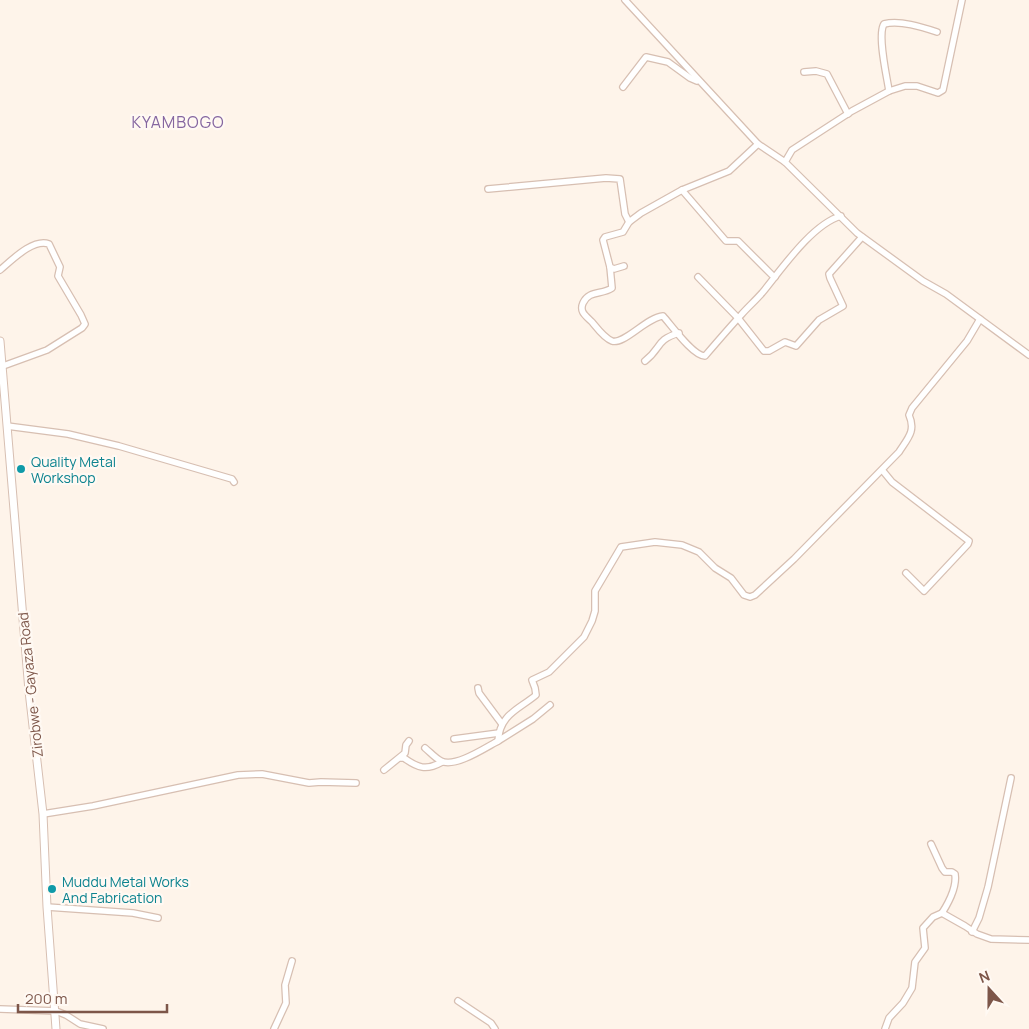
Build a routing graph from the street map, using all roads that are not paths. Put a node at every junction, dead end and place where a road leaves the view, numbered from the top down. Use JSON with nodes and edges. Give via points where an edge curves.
{"nodes":[{"id":1,"x":625,"y":0,"type":"edge"},
{"id":2,"x":962,"y":0,"type":"edge"},
{"id":3,"x":937,"y":32,"type":"dead end"},
{"id":4,"x":804,"y":72,"type":"dead end"},
{"id":5,"x":699,"y":82,"type":"junction"},
{"id":6,"x":623,"y":87,"type":"dead end"},
{"id":7,"x":889,"y":91,"type":"junction"},
{"id":8,"x":848,"y":114,"type":"junction"},
{"id":9,"x":758,"y":144,"type":"junction"},
{"id":10,"x":785,"y":162,"type":"junction"},
{"id":11,"x":488,"y":188,"type":"dead end"},
{"id":12,"x":682,"y":190,"type":"junction"},
{"id":13,"x":841,"y":216,"type":"junction"},
{"id":14,"x":629,"y":222,"type":"junction"},
{"id":15,"x":862,"y":237,"type":"junction"},
{"id":16,"x":624,"y":266,"type":"dead end"},
{"id":17,"x":610,"y":267,"type":"junction"},
{"id":18,"x":0,"y":270,"type":"edge"},
{"id":19,"x":698,"y":277,"type":"dead end"},
{"id":20,"x":775,"y":277,"type":"junction"},
{"id":21,"x":738,"y":318,"type":"junction"},
{"id":22,"x":980,"y":319,"type":"junction"},
{"id":23,"x":679,"y":333,"type":"junction"},
{"id":24,"x":0,"y":341,"type":"edge"},
{"id":25,"x":1029,"y":355,"type":"edge"},
{"id":26,"x":645,"y":361,"type":"dead end"},
{"id":27,"x":3,"y":366,"type":"junction"},
{"id":28,"x":3,"y":412,"type":"edge"},
{"id":29,"x":7,"y":426,"type":"junction"},
{"id":30,"x":882,"y":471,"type":"junction"},
{"id":31,"x":234,"y":482,"type":"dead end"},
{"id":32,"x":906,"y":573,"type":"dead end"},
{"id":33,"x":478,"y":688,"type":"dead end"},
{"id":34,"x":550,"y":705,"type":"dead end"},
{"id":35,"x":502,"y":724,"type":"junction"},
{"id":36,"x":499,"y":733,"type":"junction"},
{"id":37,"x":454,"y":739,"type":"dead end"},
{"id":38,"x":409,"y":741,"type":"dead end"},
{"id":39,"x":498,"y":741,"type":"junction"},
{"id":40,"x":424,"y":748,"type":"dead end"},
{"id":41,"x":401,"y":758,"type":"junction"},
{"id":42,"x":442,"y":762,"type":"junction"},
{"id":43,"x":384,"y":770,"type":"dead end"},
{"id":44,"x":1011,"y":778,"type":"dead end"},
{"id":45,"x":356,"y":783,"type":"dead end"},
{"id":46,"x":43,"y":814,"type":"junction"},
{"id":47,"x":931,"y":844,"type":"dead end"},
{"id":48,"x":47,"y":907,"type":"junction"},
{"id":49,"x":942,"y":914,"type":"junction"},
{"id":50,"x":158,"y":918,"type":"dead end"},
{"id":51,"x":972,"y":932,"type":"junction"},
{"id":52,"x":1029,"y":940,"type":"edge"},
{"id":53,"x":292,"y":961,"type":"dead end"},
{"id":54,"x":458,"y":1001,"type":"dead end"},
{"id":55,"x":0,"y":1009,"type":"edge"},
{"id":56,"x":56,"y":1011,"type":"junction"},
{"id":57,"x":56,"y":1029,"type":"edge"},
{"id":58,"x":103,"y":1029,"type":"edge"},
{"id":59,"x":274,"y":1029,"type":"edge"},
{"id":60,"x":495,"y":1029,"type":"edge"},
{"id":61,"x":885,"y":1029,"type":"edge"}],
"edges":[{"from":1,"to":5,"type":"street"},
{"from":2,"to":7,"type":"street","via":[[942,90],[938,93],[905,86]]},
{"from":3,"to":7,"type":"street","via":[[906,24],[884,24],[882,38]]},
{"from":4,"to":8,"type":"street","via":[[827,74]]},
{"from":5,"to":6,"type":"street","via":[[668,62],[646,57]]},
{"from":5,"to":9,"type":"street"},
{"from":7,"to":8,"type":"street"},
{"from":8,"to":10,"type":"street","via":[[792,150]]},
{"from":9,"to":10,"type":"street"},
{"from":9,"to":12,"type":"street","via":[[729,171]]},
{"from":10,"to":13,"type":"street"},
{"from":11,"to":14,"type":"street","via":[[620,179]]},
{"from":12,"to":14,"type":"street"},
{"from":12,"to":20,"type":"street","via":[[726,241],[738,241]]},
{"from":13,"to":15,"type":"street"},
{"from":13,"to":20,"type":"street","via":[[820,227]]},
{"from":14,"to":17,"type":"street","via":[[623,232],[603,240]]},
{"from":15,"to":21,"type":"street","via":[[829,274],[842,306],[819,320],[796,346],[785,342],[764,352]]},
{"from":15,"to":22,"type":"street"},
{"from":16,"to":17,"type":"street"},
{"from":17,"to":23,"type":"street","via":[[612,288],[593,293],[581,308],[603,335],[611,341],[618,341],[646,322],[663,316]]},
{"from":18,"to":27,"type":"street","via":[[24,251],[40,243],[49,244],[60,267],[58,276],[85,324],[46,350]]},
{"from":19,"to":21,"type":"street"},
{"from":20,"to":21,"type":"street"},
{"from":21,"to":23,"type":"street","via":[[706,356],[700,356],[690,348]]},
{"from":22,"to":25,"type":"street"},
{"from":22,"to":30,"type":"street","via":[[967,341],[912,408],[909,415],[913,424],[911,434]]},
{"from":23,"to":26,"type":"street","via":[[662,340]]},
{"from":24,"to":27,"type":"street","name":"Zirobwe - Gayaza Road"},
{"from":27,"to":28,"type":"street","name":"Zirobwe - Gayaza Road"},
{"from":28,"to":29,"type":"street","name":"Zirobwe - Gayaza Road"},
{"from":29,"to":31,"type":"street","via":[[68,434],[119,446],[210,471]]},
{"from":29,"to":46,"type":"street","name":"Zirobwe - Gayaza Road","via":[[29,691]]},
{"from":30,"to":32,"type":"street","via":[[969,541],[924,591]]},
{"from":30,"to":35,"type":"street","via":[[794,560],[750,597],[744,595],[731,578],[715,568],[700,552],[655,542],[621,547],[595,591],[595,611],[584,637],[549,672],[532,680],[536,695],[508,715]]},
{"from":33,"to":35,"type":"street"},
{"from":34,"to":39,"type":"street"},
{"from":35,"to":36,"type":"street"},
{"from":36,"to":37,"type":"street"},
{"from":36,"to":39,"type":"street"},
{"from":38,"to":41,"type":"street"},
{"from":39,"to":42,"type":"street","via":[[460,761]]},
{"from":40,"to":42,"type":"street"},
{"from":41,"to":42,"type":"street","via":[[424,768]]},
{"from":41,"to":43,"type":"street"},
{"from":44,"to":51,"type":"street","via":[[988,887]]},
{"from":45,"to":46,"type":"street","via":[[309,783],[262,774],[238,775]]},
{"from":46,"to":48,"type":"street","name":"Zirobwe - Gayaza Road"},
{"from":47,"to":49,"type":"street","via":[[945,872],[956,874]]},
{"from":48,"to":50,"type":"street"},
{"from":48,"to":56,"type":"street","name":"Zirobwe - Gayaza Road"},
{"from":49,"to":51,"type":"street"},
{"from":49,"to":61,"type":"street","via":[[922,928],[925,948],[915,962],[912,988],[889,1018]]},
{"from":51,"to":52,"type":"street","via":[[991,939]]},
{"from":53,"to":59,"type":"street","via":[[285,985],[286,1003]]},
{"from":54,"to":60,"type":"street"},
{"from":55,"to":56,"type":"street"},
{"from":56,"to":57,"type":"street","name":"Zirobwe - Gayaza Road"},
{"from":56,"to":58,"type":"street","via":[[80,1024]]}]}
